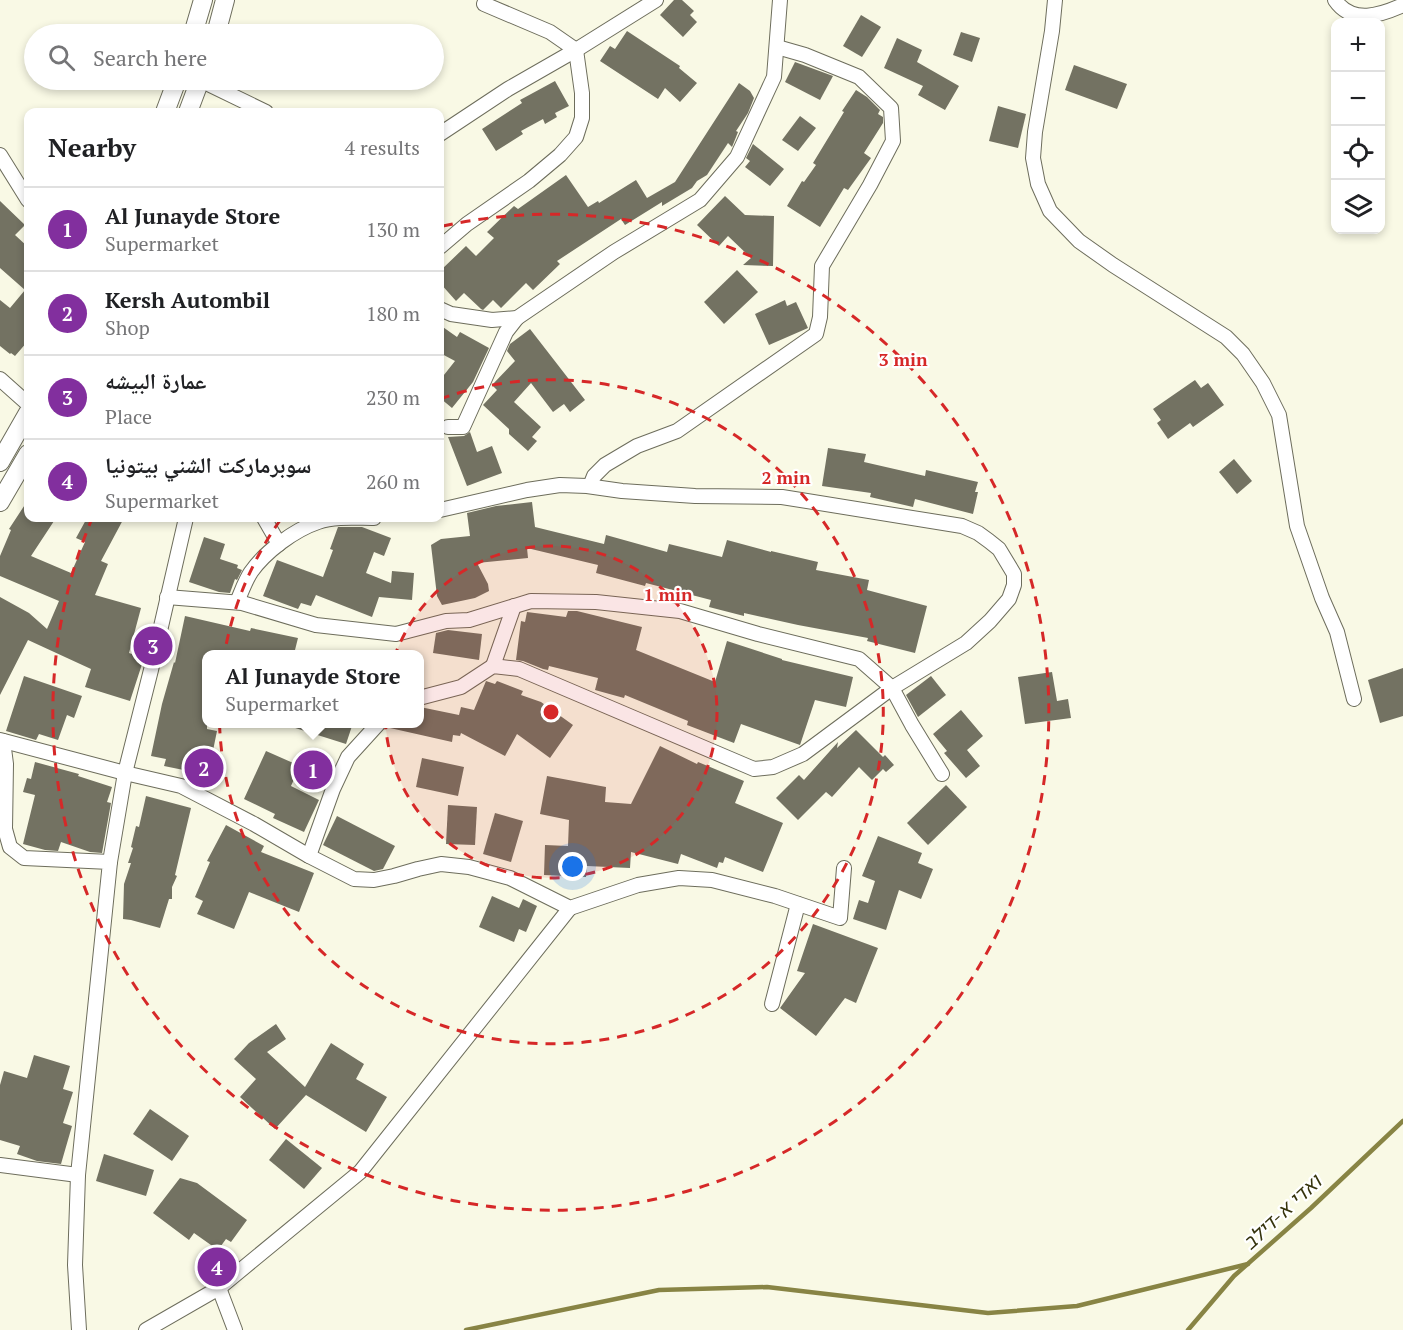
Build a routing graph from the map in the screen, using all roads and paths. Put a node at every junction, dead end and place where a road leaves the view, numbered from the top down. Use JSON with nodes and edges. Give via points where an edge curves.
{"nodes":[{"id":1,"x":203,"y":0,"type":"edge"},
{"id":2,"x":225,"y":0,"type":"edge"},
{"id":3,"x":656,"y":0,"type":"edge"},
{"id":4,"x":780,"y":0,"type":"edge"},
{"id":5,"x":1055,"y":0,"type":"edge"},
{"id":6,"x":1335,"y":0,"type":"edge"},
{"id":7,"x":484,"y":4,"type":"dead end"},
{"id":8,"x":1403,"y":5,"type":"edge"},
{"id":9,"x":196,"y":24,"type":"edge"},
{"id":10,"x":219,"y":24,"type":"edge"},
{"id":11,"x":777,"y":47,"type":"junction"},
{"id":12,"x":576,"y":50,"type":"junction"},
{"id":13,"x":173,"y":90,"type":"edge"},
{"id":14,"x":196,"y":90,"type":"edge"},
{"id":15,"x":221,"y":90,"type":"edge"},
{"id":16,"x":166,"y":108,"type":"edge"},
{"id":17,"x":190,"y":108,"type":"edge"},
{"id":18,"x":258,"y":108,"type":"edge"},
{"id":19,"x":444,"y":131,"type":"edge"},
{"id":20,"x":0,"y":155,"type":"edge"},
{"id":21,"x":24,"y":194,"type":"edge"},
{"id":22,"x":444,"y":244,"type":"edge"},
{"id":23,"x":444,"y":311,"type":"edge"},
{"id":24,"x":517,"y":318,"type":"junction"},
{"id":25,"x":0,"y":379,"type":"edge"},
{"id":26,"x":24,"y":400,"type":"edge"},
{"id":27,"x":24,"y":420,"type":"edge"},
{"id":28,"x":448,"y":427,"type":"dead end"},
{"id":29,"x":24,"y":461,"type":"edge"},
{"id":30,"x":0,"y":462,"type":"edge"},
{"id":31,"x":590,"y":486,"type":"junction"},
{"id":32,"x":0,"y":502,"type":"edge"},
{"id":33,"x":444,"y":509,"type":"edge"},
{"id":34,"x":185,"y":522,"type":"edge"},
{"id":35,"x":266,"y":522,"type":"edge"},
{"id":36,"x":318,"y":522,"type":"edge"},
{"id":37,"x":279,"y":544,"type":"junction"},
{"id":38,"x":167,"y":597,"type":"junction"},
{"id":39,"x":237,"y":602,"type":"junction"},
{"id":40,"x":514,"y":606,"type":"junction"},
{"id":41,"x":493,"y":666,"type":"junction"},
{"id":42,"x":892,"y":688,"type":"junction"},
{"id":43,"x":424,"y":697,"type":"edge"},
{"id":44,"x":1353,"y":699,"type":"dead end"},
{"id":45,"x":374,"y":728,"type":"edge"},
{"id":46,"x":1,"y":740,"type":"edge"},
{"id":47,"x":125,"y":773,"type":"junction"},
{"id":48,"x":942,"y":774,"type":"dead end"},
{"id":49,"x":309,"y":856,"type":"junction"},
{"id":50,"x":110,"y":862,"type":"junction"},
{"id":51,"x":844,"y":868,"type":"dead end"},
{"id":52,"x":798,"y":904,"type":"junction"},
{"id":53,"x":570,"y":908,"type":"junction"},
{"id":54,"x":772,"y":1004,"type":"dead end"},
{"id":55,"x":0,"y":1165,"type":"edge"},
{"id":56,"x":78,"y":1175,"type":"junction"},
{"id":57,"x":219,"y":1288,"type":"junction"},
{"id":58,"x":79,"y":1330,"type":"edge"},
{"id":59,"x":146,"y":1330,"type":"edge"},
{"id":60,"x":235,"y":1330,"type":"edge"}],
"edges":[{"from":1,"to":9,"type":"main road"},
{"from":2,"to":10,"type":"main road"},
{"from":3,"to":12,"type":"street"},
{"from":4,"to":11,"type":"street"},
{"from":5,"to":44,"type":"street","via":[[1032,158],[1038,184],[1050,211],[1079,241],[1226,337],[1263,383],[1279,415],[1297,526],[1337,632]]},
{"from":6,"to":8,"type":"street","via":[[1344,10],[1365,15],[1384,14]]},
{"from":7,"to":12,"type":"street","via":[[550,32]]},
{"from":11,"to":24,"type":"street","via":[[774,77],[737,157],[700,200]]},
{"from":11,"to":31,"type":"street","via":[[859,77],[891,108],[893,141],[822,266],[816,334],[677,431],[637,446],[605,465]]},
{"from":12,"to":19,"type":"street"},
{"from":12,"to":22,"type":"street","via":[[582,118],[576,137],[529,181]]},
{"from":13,"to":16,"type":"main road"},
{"from":14,"to":17,"type":"main road"},
{"from":15,"to":18,"type":"street"},
{"from":20,"to":21,"type":"street"},
{"from":23,"to":24,"type":"street","via":[[492,320]]},
{"from":24,"to":28,"type":"street","via":[[506,332],[463,427]]},
{"from":25,"to":26,"type":"street"},
{"from":27,"to":30,"type":"main road"},
{"from":29,"to":32,"type":"main road"},
{"from":31,"to":33,"type":"street","via":[[527,490]]},
{"from":31,"to":42,"type":"street","via":[[695,496],[782,497],[962,526],[978,533],[999,549],[1014,574],[1009,599],[966,643]]},
{"from":34,"to":38,"type":"street"},
{"from":35,"to":37,"type":"street"},
{"from":36,"to":37,"type":"street"},
{"from":37,"to":39,"type":"street","via":[[250,573]]},
{"from":38,"to":39,"type":"street"},
{"from":38,"to":47,"type":"street"},
{"from":39,"to":40,"type":"street","via":[[316,625],[396,634],[446,621],[468,620]]},
{"from":40,"to":41,"type":"street"},
{"from":40,"to":42,"type":"street","via":[[531,601],[596,602],[680,611],[859,659]]},
{"from":41,"to":42,"type":"street","via":[[519,669],[754,769],[773,767],[803,754]]},
{"from":41,"to":43,"type":"street","via":[[461,687]]},
{"from":42,"to":48,"type":"street"},
{"from":45,"to":49,"type":"street","via":[[348,757]]},
{"from":46,"to":47,"type":"street"},
{"from":46,"to":50,"type":"street","via":[[6,764],[5,829],[10,847],[24,858]]},
{"from":47,"to":49,"type":"street","via":[[181,786]]},
{"from":47,"to":50,"type":"street"},
{"from":49,"to":53,"type":"street","via":[[354,879],[394,876],[441,864],[468,867],[510,878]]},
{"from":50,"to":56,"type":"street"},
{"from":51,"to":52,"type":"street","via":[[840,918]]},
{"from":52,"to":53,"type":"street","via":[[712,880],[679,878],[639,885]]},
{"from":52,"to":54,"type":"street"},
{"from":53,"to":57,"type":"street","via":[[360,1172]]},
{"from":55,"to":56,"type":"street"},
{"from":56,"to":58,"type":"street","via":[[75,1265]]},
{"from":57,"to":59,"type":"street"},
{"from":57,"to":60,"type":"street"}]}
